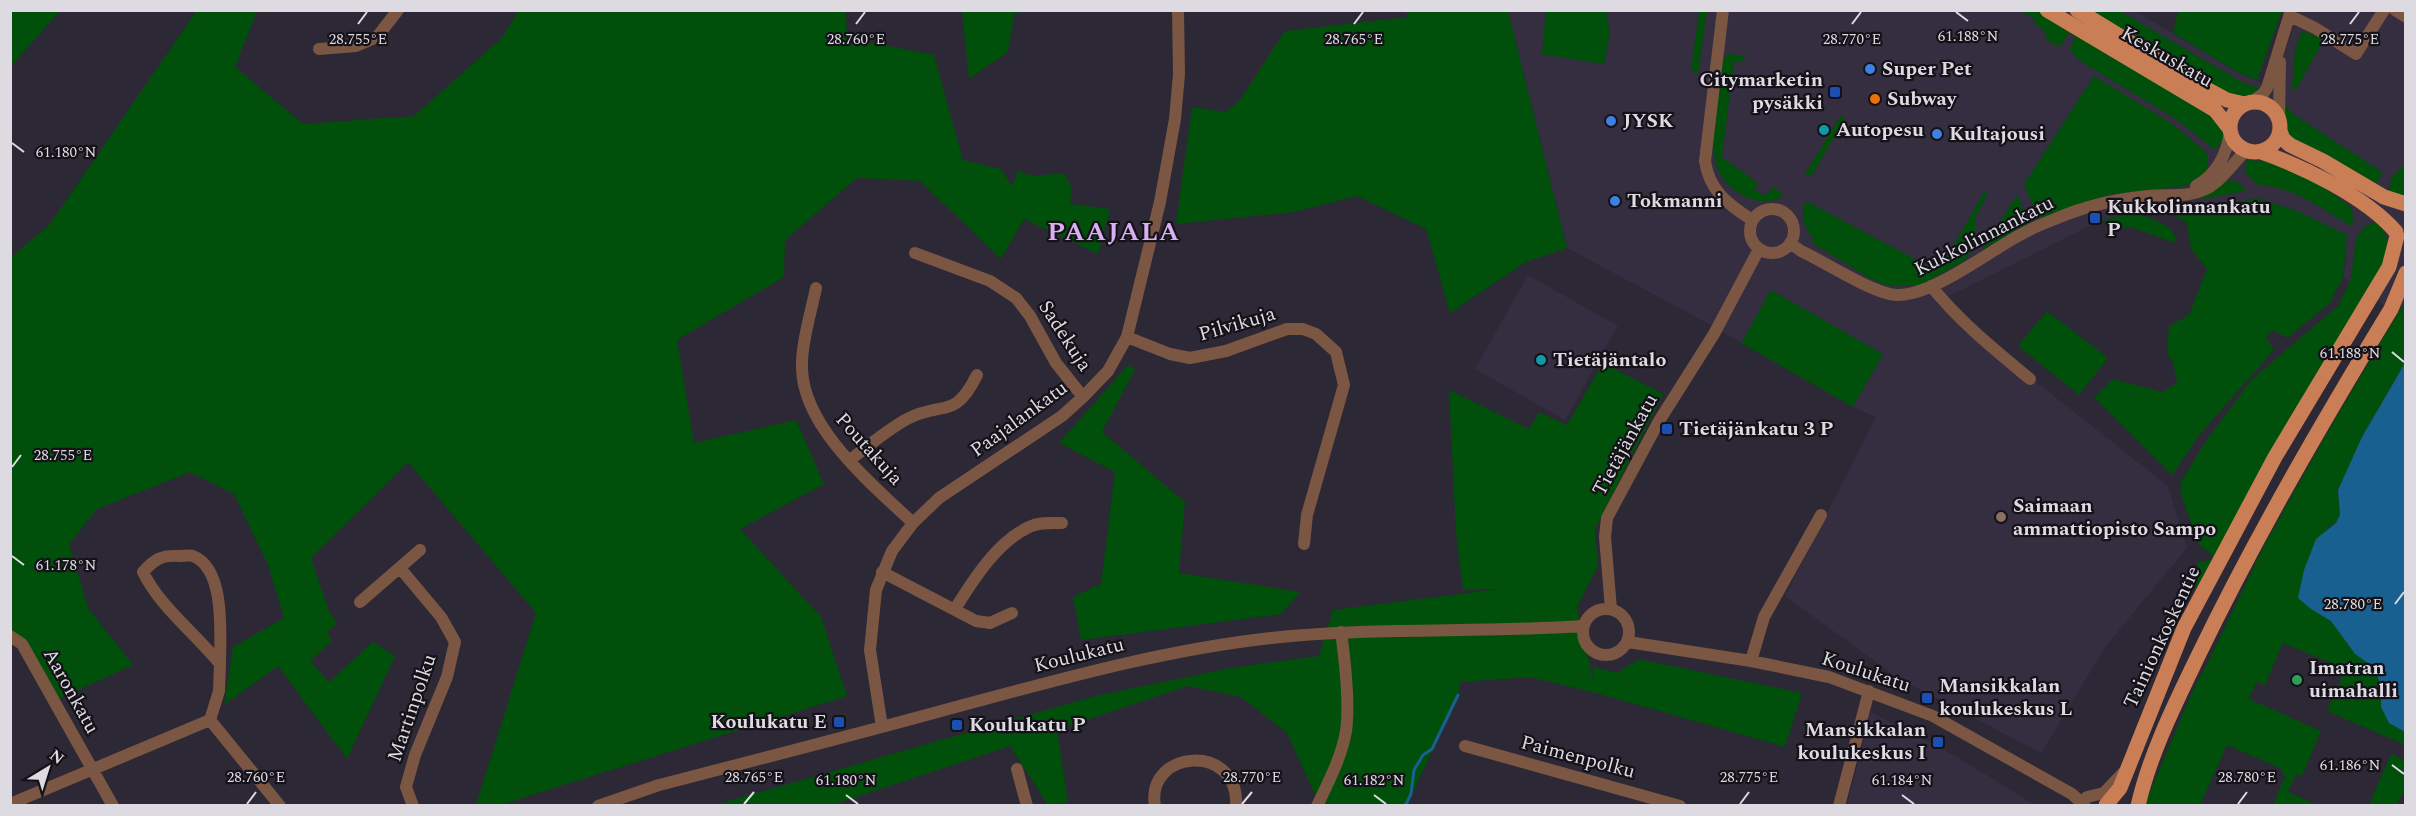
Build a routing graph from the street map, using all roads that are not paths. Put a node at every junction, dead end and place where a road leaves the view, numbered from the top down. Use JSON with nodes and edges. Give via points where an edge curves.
{"nodes":[{"id":1,"x":398,"y":10,"type":"edge"},
{"id":2,"x":1178,"y":10,"type":"edge"},
{"id":3,"x":1723,"y":10,"type":"edge"},
{"id":4,"x":2047,"y":10,"type":"edge"},
{"id":5,"x":2078,"y":10,"type":"edge"},
{"id":6,"x":2384,"y":10,"type":"edge"},
{"id":7,"x":2395,"y":10,"type":"edge"},
{"id":8,"x":2291,"y":13,"type":"edge"},
{"id":9,"x":2406,"y":17,"type":"edge"},
{"id":10,"x":2281,"y":43,"type":"junction"},
{"id":11,"x":319,"y":50,"type":"dead end"},
{"id":12,"x":2248,"y":103,"type":"junction"},
{"id":13,"x":2280,"y":126,"type":"junction"},
{"id":14,"x":2230,"y":129,"type":"junction"},
{"id":15,"x":2245,"y":151,"type":"junction"},
{"id":16,"x":2261,"y":152,"type":"junction"},
{"id":17,"x":2171,"y":194,"type":"junction"},
{"id":18,"x":2406,"y":204,"type":"edge"},
{"id":19,"x":2406,"y":210,"type":"edge"},
{"id":20,"x":1752,"y":220,"type":"junction"},
{"id":21,"x":2400,"y":237,"type":"edge"},
{"id":22,"x":1790,"y":243,"type":"junction"},
{"id":23,"x":1759,"y":249,"type":"junction"},
{"id":24,"x":915,"y":253,"type":"dead end"},
{"id":25,"x":2406,"y":273,"type":"edge"},
{"id":26,"x":1932,"y":286,"type":"junction"},
{"id":27,"x":816,"y":288,"type":"dead end"},
{"id":28,"x":1127,"y":337,"type":"junction"},
{"id":29,"x":977,"y":375,"type":"dead end"},
{"id":30,"x":2030,"y":379,"type":"dead end"},
{"id":31,"x":1083,"y":397,"type":"junction"},
{"id":32,"x":850,"y":460,"type":"junction"},
{"id":33,"x":1821,"y":515,"type":"dead end"},
{"id":34,"x":912,"y":523,"type":"junction"},
{"id":35,"x":1062,"y":523,"type":"dead end"},
{"id":36,"x":1304,"y":544,"type":"dead end"},
{"id":37,"x":420,"y":550,"type":"dead end"},
{"id":38,"x":400,"y":568,"type":"junction"},
{"id":39,"x":882,"y":572,"type":"junction"},
{"id":40,"x":360,"y":602,"type":"dead end"},
{"id":41,"x":955,"y":609,"type":"junction"},
{"id":42,"x":1611,"y":609,"type":"junction"},
{"id":43,"x":1012,"y":613,"type":"dead end"},
{"id":44,"x":1583,"y":626,"type":"junction"},
{"id":45,"x":1341,"y":632,"type":"junction"},
{"id":46,"x":10,"y":636,"type":"edge"},
{"id":47,"x":1628,"y":642,"type":"junction"},
{"id":48,"x":1751,"y":661,"type":"junction"},
{"id":49,"x":220,"y":664,"type":"junction"},
{"id":50,"x":1869,"y":692,"type":"junction"},
{"id":51,"x":210,"y":720,"type":"junction"},
{"id":52,"x":882,"y":727,"type":"junction"},
{"id":53,"x":1465,"y":746,"type":"dead end"},
{"id":54,"x":2127,"y":768,"type":"junction"},
{"id":55,"x":1017,"y":769,"type":"dead end"},
{"id":56,"x":93,"y":770,"type":"junction"},
{"id":57,"x":2086,"y":801,"type":"edge"},
{"id":58,"x":10,"y":804,"type":"edge"},
{"id":59,"x":2105,"y":805,"type":"edge"},
{"id":60,"x":113,"y":806,"type":"edge"},
{"id":61,"x":280,"y":806,"type":"edge"},
{"id":62,"x":413,"y":806,"type":"edge"},
{"id":63,"x":598,"y":806,"type":"edge"},
{"id":64,"x":1027,"y":806,"type":"edge"},
{"id":65,"x":1155,"y":806,"type":"edge"},
{"id":66,"x":1236,"y":806,"type":"edge"},
{"id":67,"x":1317,"y":806,"type":"edge"},
{"id":68,"x":1680,"y":806,"type":"edge"},
{"id":69,"x":1839,"y":806,"type":"edge"},
{"id":70,"x":2127,"y":806,"type":"edge"},
{"id":71,"x":2138,"y":806,"type":"edge"}],
"edges":[{"from":1,"to":11,"type":"street","via":[[376,37],[356,46]]},
{"from":2,"to":28,"type":"street","name":"Paajalankatu","via":[[1175,119],[1161,202]]},
{"from":3,"to":20,"type":"street","via":[[1706,172],[1718,195]]},
{"from":4,"to":14,"type":"main road","name":"Keskuskatu","via":[[2215,110]]},
{"from":5,"to":12,"type":"main road","name":"Keskuskatu","via":[[2203,87],[2227,100]]},
{"from":6,"to":8,"type":"street","via":[[2356,54]]},
{"from":7,"to":9,"type":"street"},
{"from":8,"to":10,"type":"street"},
{"from":10,"to":12,"type":"street","via":[[2263,94]]},
{"from":10,"to":13,"type":"street"},
{"from":12,"to":13,"type":"main road","via":[[2271,107]]},
{"from":12,"to":14,"type":"main road","via":[[2233,114]]},
{"from":13,"to":16,"type":"main road","via":[[2272,147]]},
{"from":13,"to":18,"type":"main road","via":[[2283,139],[2290,145],[2384,197]]},
{"from":14,"to":15,"type":"main road","via":[[2234,142]]},
{"from":14,"to":17,"type":"street","name":"Kukkolinnankatu","via":[[2224,154],[2214,172],[2195,186]]},
{"from":15,"to":16,"type":"main road"},
{"from":15,"to":17,"type":"street","name":"Kukkolinnankatu","via":[[2211,185],[2190,194]]},
{"from":16,"to":21,"type":"main road","via":[[2308,170],[2382,217]]},
{"from":17,"to":26,"type":"street","name":"Kukkolinnankatu","via":[[2096,204],[2057,218],[2019,235]]},
{"from":19,"to":21,"type":"main road","name":"Tainionkoskentie","via":[[2398,220]]},
{"from":20,"to":22,"type":"street","via":[[1766,210],[1783,212],[1794,225]]},
{"from":20,"to":23,"type":"street","via":[[1750,237]]},
{"from":21,"to":54,"type":"main road","name":"Tainionkoskentie","via":[[2390,267],[2275,457],[2184,628]]},
{"from":22,"to":23,"type":"street","via":[[1777,253]]},
{"from":22,"to":26,"type":"street","name":"Kukkolinnankatu","via":[[1881,292],[1910,294]]},
{"from":23,"to":42,"type":"street","name":"Tietäjänkatu","via":[[1607,518]]},
{"from":24,"to":31,"type":"street","name":"Sadekuja","via":[[990,281],[1016,298],[1056,363]]},
{"from":25,"to":71,"type":"main road","name":"Tainionkoskentie","via":[[2391,309],[2223,602],[2183,686],[2143,783]]},
{"from":26,"to":30,"type":"street","via":[[1985,342]]},
{"from":27,"to":32,"type":"street","name":"Poutakuja","via":[[801,367],[803,388],[821,426]]},
{"from":28,"to":31,"type":"street","name":"Paajalankatu","via":[[1108,371]]},
{"from":28,"to":36,"type":"street","name":"Pilvikuja","via":[[1190,358],[1226,351],[1287,329],[1303,329],[1316,334],[1336,352],[1344,385],[1306,515]]},
{"from":29,"to":32,"type":"street","via":[[968,394],[950,409],[929,410],[907,419]]},
{"from":31,"to":34,"type":"street","name":"Paajalankatu","via":[[1062,416],[939,498]]},
{"from":32,"to":34,"type":"street","name":"Poutakuja"},
{"from":33,"to":48,"type":"street","via":[[1764,617]]},
{"from":34,"to":39,"type":"street","name":"Paajalankatu"},
{"from":35,"to":41,"type":"street","via":[[1030,526],[1002,547]]},
{"from":37,"to":38,"type":"street"},
{"from":38,"to":40,"type":"street"},
{"from":38,"to":62,"type":"street","name":"Martinpolku","via":[[441,617],[455,642],[447,677],[406,787]]},
{"from":39,"to":41,"type":"street"},
{"from":39,"to":52,"type":"street","name":"Paajalankatu","via":[[876,591],[870,650]]},
{"from":41,"to":43,"type":"street","via":[[976,621],[990,623]]},
{"from":42,"to":44,"type":"street","via":[[1591,614]]},
{"from":42,"to":47,"type":"street","via":[[1627,622]]},
{"from":44,"to":45,"type":"street","name":"Koulukatu"},
{"from":44,"to":47,"type":"street","via":[[1584,642],[1602,656],[1617,653]]},
{"from":45,"to":52,"type":"street","name":"Koulukatu","via":[[1216,646],[1093,670]]},
{"from":45,"to":67,"type":"street","via":[[1346,669],[1346,730]]},
{"from":46,"to":56,"type":"street","name":"Aaronkatu","via":[[22,644]]},
{"from":47,"to":48,"type":"street","name":"Koulukatu"},
{"from":48,"to":50,"type":"street","name":"Koulukatu","via":[[1829,678]]},
{"from":49,"to":49,"type":"street","via":[[151,590],[143,572],[155,559],[193,556],[211,571],[221,608]]},
{"from":49,"to":51,"type":"street","via":[[219,691]]},
{"from":50,"to":57,"type":"street","name":"Koulukatu","via":[[1933,716]]},
{"from":50,"to":69,"type":"street"},
{"from":51,"to":56,"type":"street"},
{"from":51,"to":61,"type":"street"},
{"from":52,"to":63,"type":"street","name":"Koulukatu","via":[[659,785]]},
{"from":53,"to":68,"type":"street","name":"Paimenpolku"},
{"from":54,"to":57,"type":"street","via":[[2104,793]]},
{"from":54,"to":59,"type":"main road","name":"Tainionkoskentie","via":[[2120,788]]},
{"from":55,"to":64,"type":"street"},
{"from":56,"to":58,"type":"street"},
{"from":56,"to":60,"type":"street","name":"Aaronkatu"},
{"from":57,"to":59,"type":"street","name":"Koulukatu"},
{"from":59,"to":70,"type":"main road","via":[[2115,802]]},
{"from":65,"to":66,"type":"street","via":[[1156,786],[1163,774],[1186,760],[1200,759],[1225,772],[1233,783]]}]}
